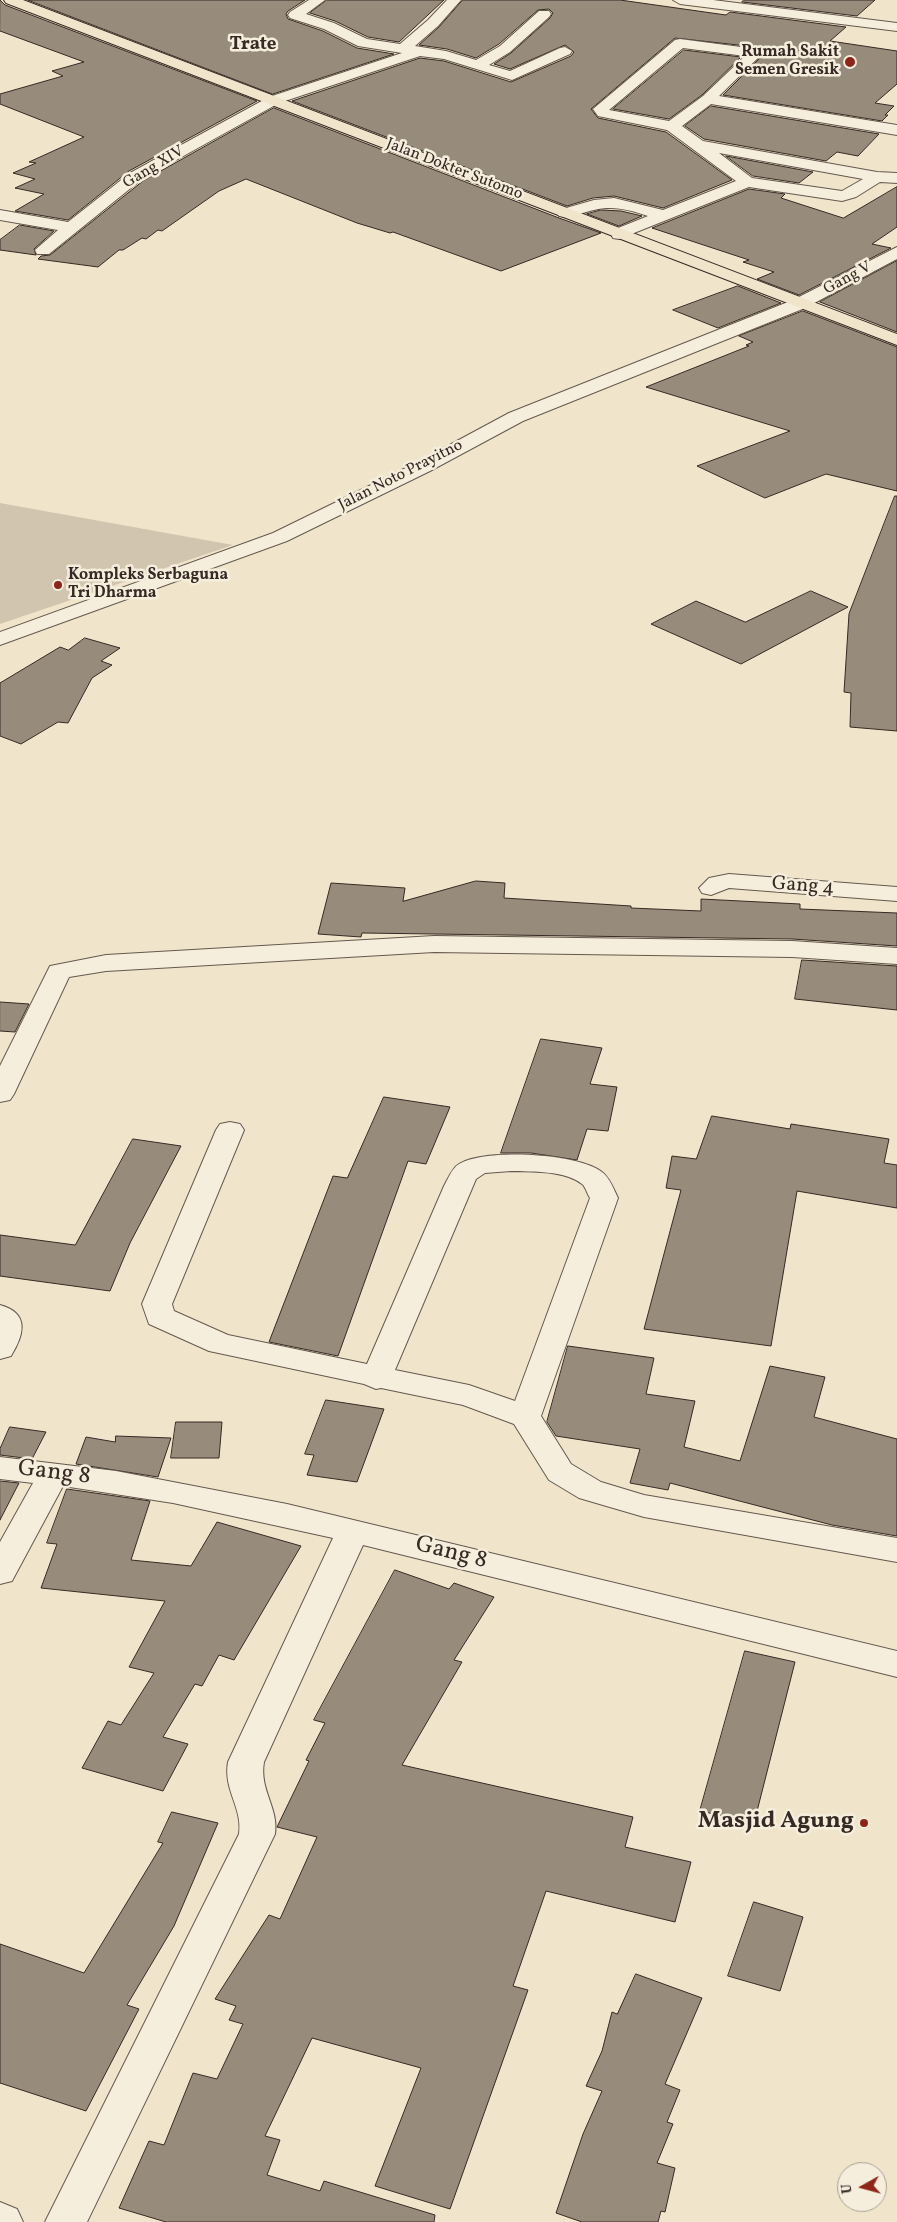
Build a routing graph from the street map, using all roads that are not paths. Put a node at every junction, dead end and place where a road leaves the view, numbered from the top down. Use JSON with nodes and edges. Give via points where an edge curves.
{"nodes":[{"id":1,"x":11,"y":0,"type":"edge"},
{"id":2,"x":318,"y":0,"type":"edge"},
{"id":3,"x":454,"y":0,"type":"edge"},
{"id":4,"x":680,"y":0,"type":"edge"},
{"id":5,"x":808,"y":0,"type":"edge"},
{"id":6,"x":544,"y":14,"type":"dead end"},
{"id":7,"x":790,"y":14,"type":"junction"},
{"id":8,"x":897,"y":27,"type":"edge"},
{"id":9,"x":403,"y":49,"type":"junction"},
{"id":10,"x":418,"y":51,"type":"junction"},
{"id":11,"x":565,"y":51,"type":"dead end"},
{"id":12,"x":478,"y":65,"type":"junction"},
{"id":13,"x":708,"y":99,"type":"junction"},
{"id":14,"x":274,"y":100,"type":"junction"},
{"id":15,"x":672,"y":126,"type":"junction"},
{"id":16,"x":897,"y":130,"type":"edge"},
{"id":17,"x":698,"y":145,"type":"junction"},
{"id":18,"x":876,"y":177,"type":"junction"},
{"id":19,"x":897,"y":178,"type":"edge"},
{"id":20,"x":748,"y":182,"type":"junction"},
{"id":21,"x":565,"y":213,"type":"junction"},
{"id":22,"x":0,"y":216,"type":"edge"},
{"id":23,"x":663,"y":216,"type":"junction"},
{"id":24,"x":71,"y":228,"type":"junction"},
{"id":25,"x":619,"y":234,"type":"junction"},
{"id":26,"x":43,"y":250,"type":"dead end"},
{"id":27,"x":897,"y":252,"type":"edge"},
{"id":28,"x":799,"y":304,"type":"junction"},
{"id":29,"x":897,"y":340,"type":"edge"},
{"id":30,"x":0,"y":639,"type":"edge"},
{"id":31,"x":711,"y":888,"type":"dead end"},
{"id":32,"x":897,"y":894,"type":"edge"},
{"id":33,"x":897,"y":956,"type":"edge"},
{"id":34,"x":0,"y":1094,"type":"edge"},
{"id":35,"x":230,"y":1130,"type":"dead end"},
{"id":36,"x":0,"y":1315,"type":"edge"},
{"id":37,"x":0,"y":1349,"type":"edge"},
{"id":38,"x":376,"y":1378,"type":"junction"},
{"id":39,"x":525,"y":1416,"type":"junction"},
{"id":40,"x":0,"y":1468,"type":"edge"},
{"id":41,"x":54,"y":1472,"type":"junction"},
{"id":42,"x":353,"y":1530,"type":"junction"},
{"id":43,"x":897,"y":1550,"type":"edge"},
{"id":44,"x":0,"y":1572,"type":"edge"},
{"id":45,"x":897,"y":1664,"type":"edge"},
{"id":46,"x":66,"y":2222,"type":"edge"}],
"edges":[{"from":1,"to":14,"type":"highway","name":"Jalan Dokter Sutomo"},
{"from":2,"to":9,"type":"street","via":[[295,15],[329,26],[363,43]]},
{"from":3,"to":9,"type":"street"},
{"from":4,"to":7,"type":"street"},
{"from":5,"to":7,"type":"street"},
{"from":6,"to":12,"type":"street","via":[[505,49]]},
{"from":7,"to":8,"type":"street"},
{"from":9,"to":10,"type":"street"},
{"from":10,"to":12,"type":"street"},
{"from":10,"to":14,"type":"street","name":"Gang XIV"},
{"from":11,"to":12,"type":"street","via":[[512,76]]},
{"from":13,"to":15,"type":"street"},
{"from":13,"to":15,"type":"street","via":[[756,53],[680,43],[600,111]]},
{"from":13,"to":16,"type":"street"},
{"from":14,"to":21,"type":"highway","name":"Jalan Dokter Sutomo"},
{"from":14,"to":24,"type":"street","name":"Gang XIV","via":[[136,176]]},
{"from":15,"to":17,"type":"street"},
{"from":17,"to":18,"type":"street"},
{"from":17,"to":20,"type":"street"},
{"from":18,"to":19,"type":"street"},
{"from":18,"to":20,"type":"street","via":[[846,196]]},
{"from":20,"to":23,"type":"street"},
{"from":21,"to":23,"type":"street","via":[[607,201],[627,203]]},
{"from":21,"to":25,"type":"highway","name":"Jalan Dokter Sutomo"},
{"from":22,"to":24,"type":"street"},
{"from":23,"to":25,"type":"street"},
{"from":24,"to":26,"type":"street","name":"Gang XIV"},
{"from":25,"to":28,"type":"highway","name":"Jalan Dokter Sutomo"},
{"from":27,"to":28,"type":"street","name":"Gang V"},
{"from":28,"to":29,"type":"highway","name":"Jalan Dokter Sutomo"},
{"from":28,"to":30,"type":"street","name":"Jalan Noto Prayitno","via":[[516,417],[280,537]]},
{"from":31,"to":32,"type":"street","name":"Gang 4","via":[[729,881]]},
{"from":33,"to":34,"type":"street","via":[[792,949],[434,944],[106,963],[59,971]]},
{"from":35,"to":38,"type":"street","via":[[157,1304],[160,1317],[220,1344]]},
{"from":36,"to":37,"type":"street","via":[[6,1320],[7,1330]]},
{"from":38,"to":39,"type":"street","via":[[469,1396]]},
{"from":38,"to":39,"type":"street","via":[[458,1186],[469,1170],[507,1163],[568,1168],[592,1178],[604,1198]]},
{"from":39,"to":43,"type":"street","via":[[560,1472],[590,1490],[644,1506]]},
{"from":40,"to":41,"type":"street","name":"Gang 8"},
{"from":41,"to":42,"type":"street","name":"Gang 8","via":[[169,1490]]},
{"from":41,"to":44,"type":"street"},
{"from":42,"to":45,"type":"street","name":"Gang 8"},
{"from":42,"to":46,"type":"street","via":[[242,1773],[259,1820],[257,1834]]}]}
